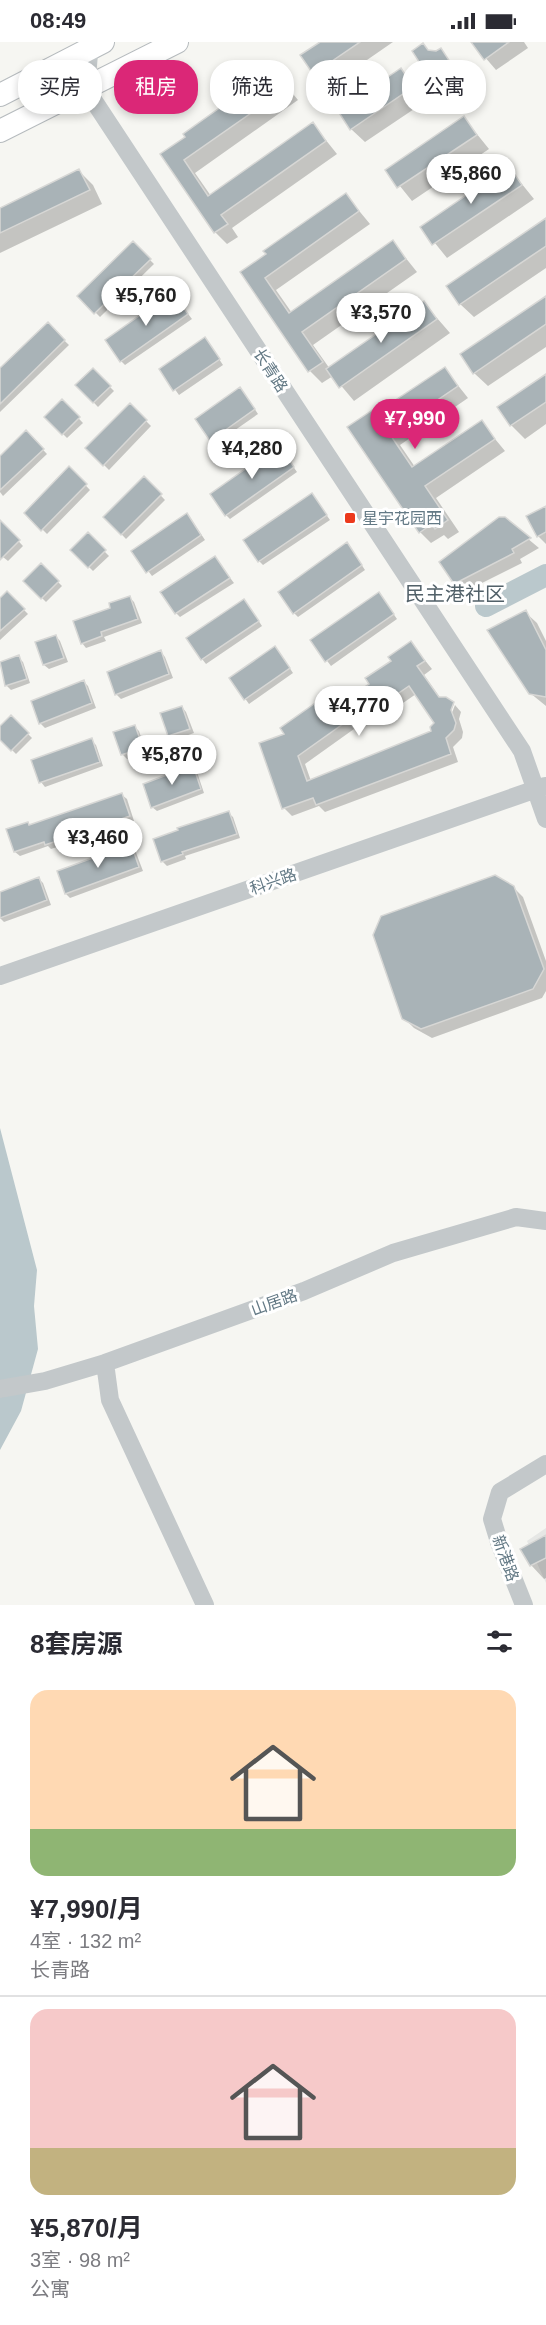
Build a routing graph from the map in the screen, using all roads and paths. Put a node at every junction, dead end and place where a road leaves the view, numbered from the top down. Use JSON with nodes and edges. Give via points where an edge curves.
{"nodes":[{"id":1,"x":177,"y":42,"type":"edge"},
{"id":2,"x":94,"y":45,"type":"edge"},
{"id":3,"x":91,"y":60,"type":"edge"},
{"id":4,"x":102,"y":81,"type":"edge"},
{"id":5,"x":0,"y":95,"type":"edge"},
{"id":6,"x":102,"y":113,"type":"edge"},
{"id":7,"x":35,"y":114,"type":"edge"},
{"id":8,"x":0,"y":131,"type":"edge"},
{"id":9,"x":541,"y":787,"type":"edge"},
{"id":10,"x":546,"y":819,"type":"edge"},
{"id":11,"x":0,"y":976,"type":"edge"},
{"id":12,"x":546,"y":1221,"type":"edge"},
{"id":13,"x":105,"y":1363,"type":"junction"},
{"id":14,"x":0,"y":1389,"type":"edge"},
{"id":15,"x":546,"y":1464,"type":"edge"},
{"id":16,"x":205,"y":1605,"type":"edge"},
{"id":17,"x":524,"y":1605,"type":"edge"}],
"edges":[{"from":1,"to":4,"type":"main road"},
{"from":2,"to":3,"type":"street"},
{"from":2,"to":5,"type":"main road"},
{"from":6,"to":9,"type":"street","name":"长青路","via":[[522,751]]},
{"from":7,"to":8,"type":"main road"},
{"from":9,"to":10,"type":"street","name":"长青路"},
{"from":9,"to":11,"type":"street","name":"科兴路"},
{"from":12,"to":13,"type":"street","name":"山居路","via":[[516,1217],[393,1253],[304,1291]]},
{"from":13,"to":14,"type":"street","name":"山居路","via":[[45,1381]]},
{"from":13,"to":16,"type":"street","via":[[110,1400]]},
{"from":15,"to":17,"type":"street","name":"新港路","via":[[500,1492],[492,1519]]}]}
